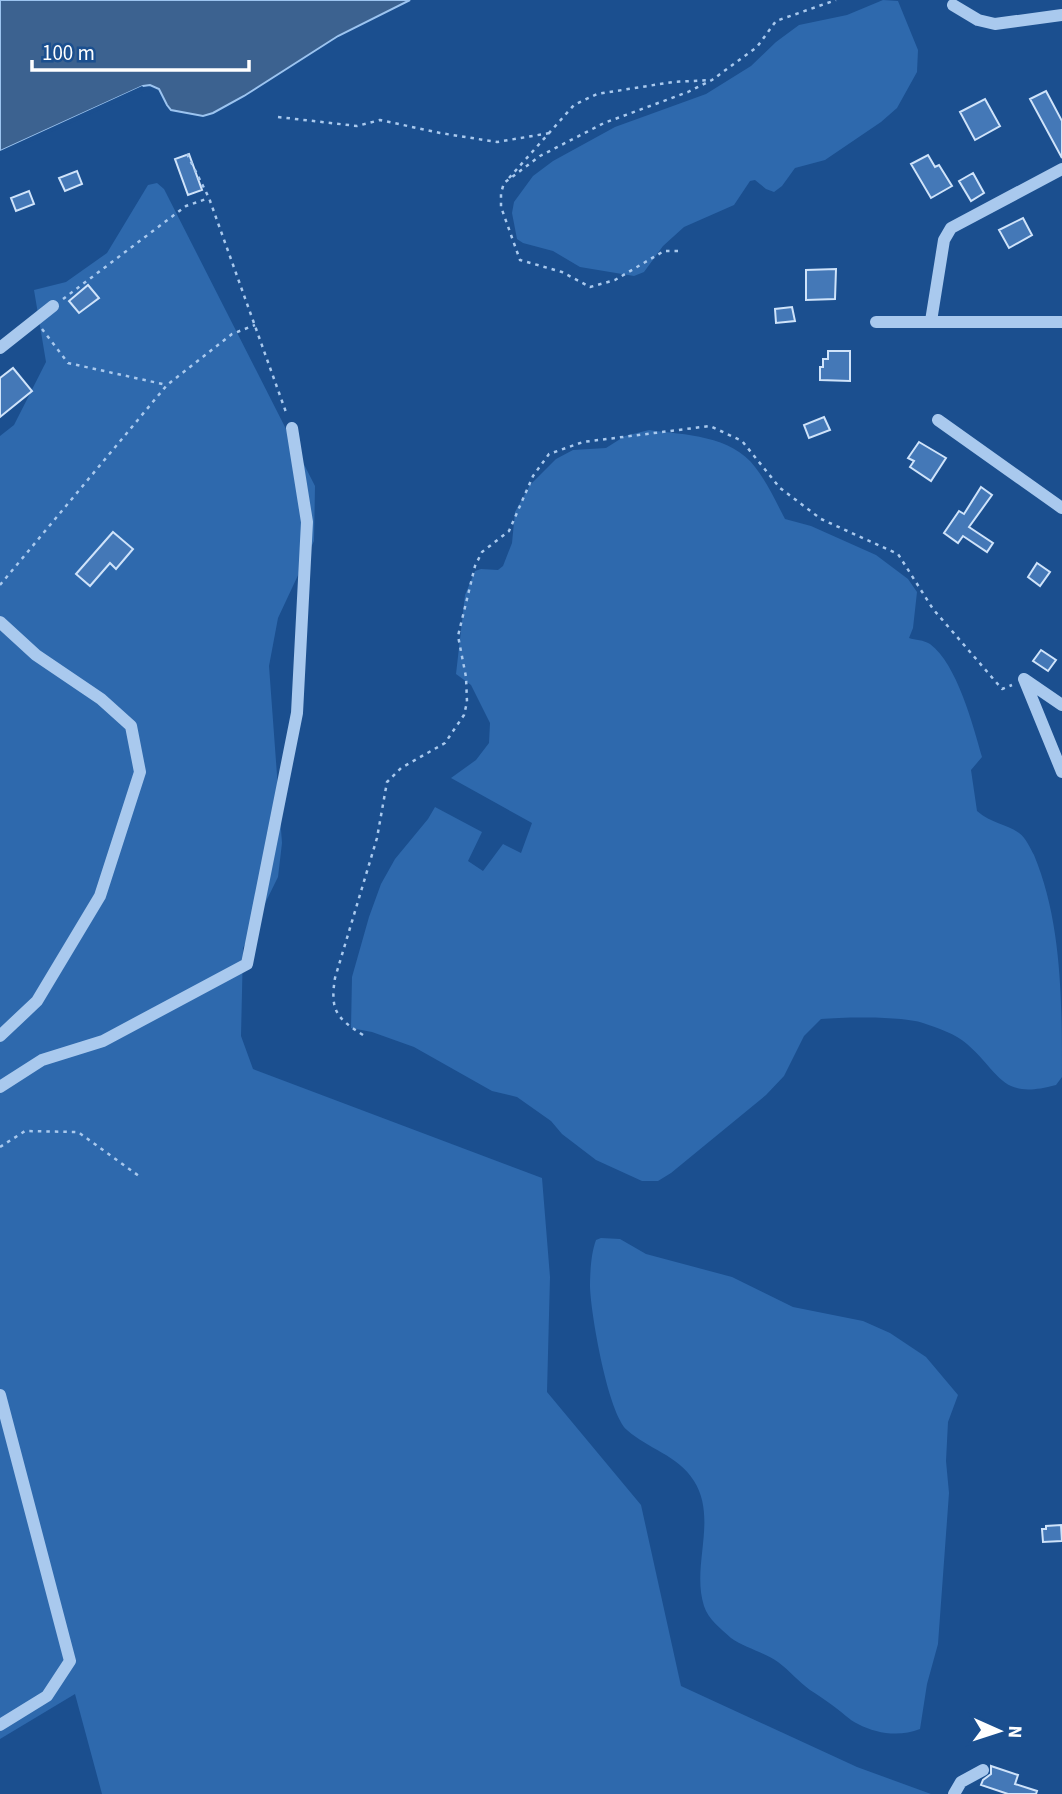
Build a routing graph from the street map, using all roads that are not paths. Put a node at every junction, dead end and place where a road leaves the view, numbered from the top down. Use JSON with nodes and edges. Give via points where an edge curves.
{"nodes":[{"id":1,"x":953,"y":5,"type":"dead end"},
{"id":2,"x":1062,"y":15,"type":"edge"},
{"id":3,"x":1062,"y":169,"type":"edge"},
{"id":4,"x":53,"y":306,"type":"road end"},
{"id":5,"x":931,"y":321,"type":"junction"},
{"id":6,"x":876,"y":322,"type":"dead end"},
{"id":7,"x":1062,"y":323,"type":"edge"},
{"id":8,"x":0,"y":348,"type":"edge"},
{"id":9,"x":938,"y":420,"type":"dead end"},
{"id":10,"x":292,"y":428,"type":"road end"},
{"id":11,"x":1062,"y":508,"type":"edge"},
{"id":12,"x":0,"y":622,"type":"edge"},
{"id":13,"x":1062,"y":705,"type":"edge"},
{"id":14,"x":1062,"y":772,"type":"edge"},
{"id":15,"x":0,"y":1035,"type":"edge"},
{"id":16,"x":0,"y":1087,"type":"edge"},
{"id":17,"x":0,"y":1395,"type":"edge"},
{"id":18,"x":0,"y":1725,"type":"edge"},
{"id":19,"x":983,"y":1770,"type":"dead end"},
{"id":20,"x":954,"y":1794,"type":"edge"}],
"edges":[{"from":1,"to":2,"type":"street","via":[[995,24]]},
{"from":3,"to":5,"type":"street","via":[[951,228],[944,240]]},
{"from":4,"to":8,"type":"street"},
{"from":5,"to":6,"type":"street"},
{"from":5,"to":7,"type":"street"},
{"from":9,"to":11,"type":"street"},
{"from":10,"to":16,"type":"street","via":[[307,522],[296,713],[247,964],[103,1041],[42,1060]]},
{"from":12,"to":15,"type":"street","via":[[131,726],[140,772],[100,896],[37,1001]]},
{"from":13,"to":14,"type":"street","via":[[1024,679]]},
{"from":17,"to":18,"type":"street","via":[[70,1661],[47,1696]]},
{"from":19,"to":20,"type":"street","via":[[961,1782]]}]}
